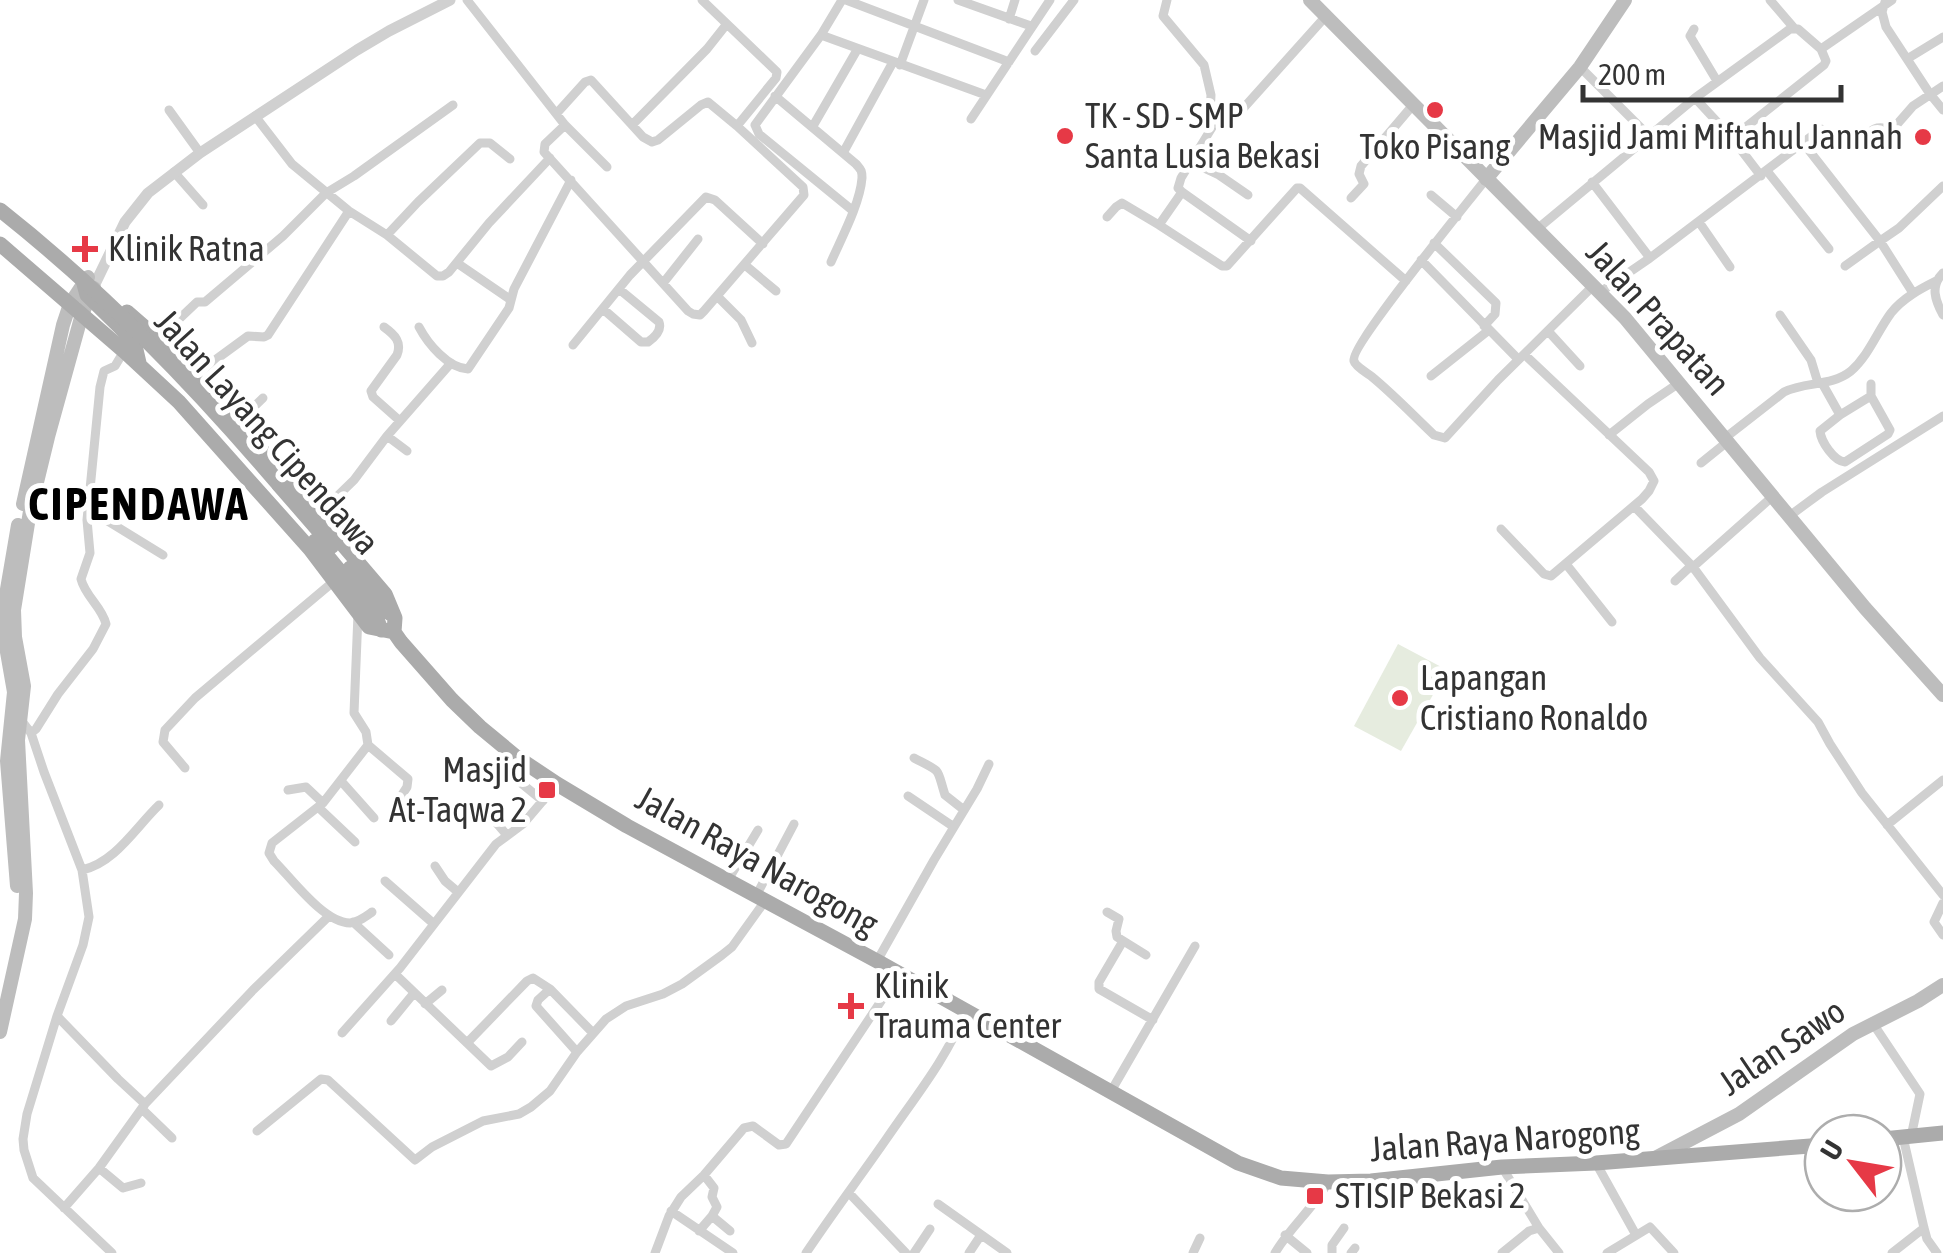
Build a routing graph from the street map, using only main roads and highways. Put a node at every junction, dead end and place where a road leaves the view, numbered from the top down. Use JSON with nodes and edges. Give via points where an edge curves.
{"nodes":[{"id":1,"x":1310,"y":0,"type":"edge"},
{"id":2,"x":1619,"y":3,"type":"edge"},
{"id":3,"x":1486,"y":178,"type":"junction"},
{"id":4,"x":0,"y":200,"type":"edge"},
{"id":5,"x":0,"y":210,"type":"edge"},
{"id":6,"x":0,"y":222,"type":"edge"},
{"id":7,"x":0,"y":234,"type":"edge"},
{"id":8,"x":0,"y":244,"type":"edge"},
{"id":9,"x":85,"y":291,"type":"junction"},
{"id":10,"x":140,"y":366,"type":"junction"},
{"id":11,"x":276,"y":488,"type":"junction"},
{"id":12,"x":390,"y":626,"type":"junction"},
{"id":13,"x":1943,"y":695,"type":"edge"},
{"id":14,"x":16,"y":720,"type":"junction"},
{"id":15,"x":4,"y":744,"type":"edge"},
{"id":16,"x":14,"y":954,"type":"junction"},
{"id":17,"x":1942,"y":989,"type":"edge"},
{"id":18,"x":0,"y":994,"type":"edge"},
{"id":19,"x":0,"y":1032,"type":"edge"},
{"id":20,"x":1943,"y":1133,"type":"edge"},
{"id":21,"x":1903,"y":1137,"type":"edge"},
{"id":22,"x":1803,"y":1147,"type":"edge"},
{"id":23,"x":1654,"y":1158,"type":"junction"}],
"edges":[{"from":1,"to":3,"type":"main road","name":"Jalan Prapatan"},
{"from":2,"to":3,"type":"main road","via":[[1580,67]]},
{"from":3,"to":13,"type":"main road","name":"Jalan Prapatan","via":[[1624,318]]},
{"from":4,"to":9,"type":"main road","name":"Jalan Raya Narogong"},
{"from":5,"to":11,"type":"main road","name":"Jalan Layang Cipendawa","bridge":true,"via":[[149,340]]},
{"from":6,"to":11,"type":"main road","name":"Jalan Layang Cipendawa","bridge":true,"via":[[164,369]]},
{"from":7,"to":9,"type":"main road"},
{"from":8,"to":9,"type":"main road","name":"Jalan Raya Narogong"},
{"from":9,"to":10,"type":"main road","name":"Jalan Raya Narogong"},
{"from":9,"to":10,"type":"main road","via":[[134,341]]},
{"from":9,"to":12,"type":"main road","name":"Jalan Raya Narogong","via":[[158,339],[319,514],[386,594]]},
{"from":9,"to":14,"type":"main road","via":[[4,607]]},
{"from":10,"to":12,"type":"main road","name":"Jalan Raya Narogong","via":[[310,549],[369,626]]},
{"from":11,"to":12,"type":"main road","name":"Jalan Layang Cipendawa","via":[[377,602]]},
{"from":12,"to":23,"type":"main road","name":"Jalan Raya Narogong","via":[[480,727],[557,784],[1238,1163],[1281,1178],[1328,1182]]},
{"from":14,"to":15,"type":"main road"},
{"from":14,"to":16,"type":"main road","via":[[26,892]]},
{"from":15,"to":16,"type":"main road","via":[[17,887]]},
{"from":16,"to":18,"type":"main road"},
{"from":16,"to":19,"type":"main road"},
{"from":17,"to":23,"type":"main road","name":"Jalan Sawo","via":[[1872,1022],[1739,1114]]},
{"from":20,"to":21,"type":"main road"},
{"from":22,"to":23,"type":"main road","name":"Jalan Raya Narogong"}]}
